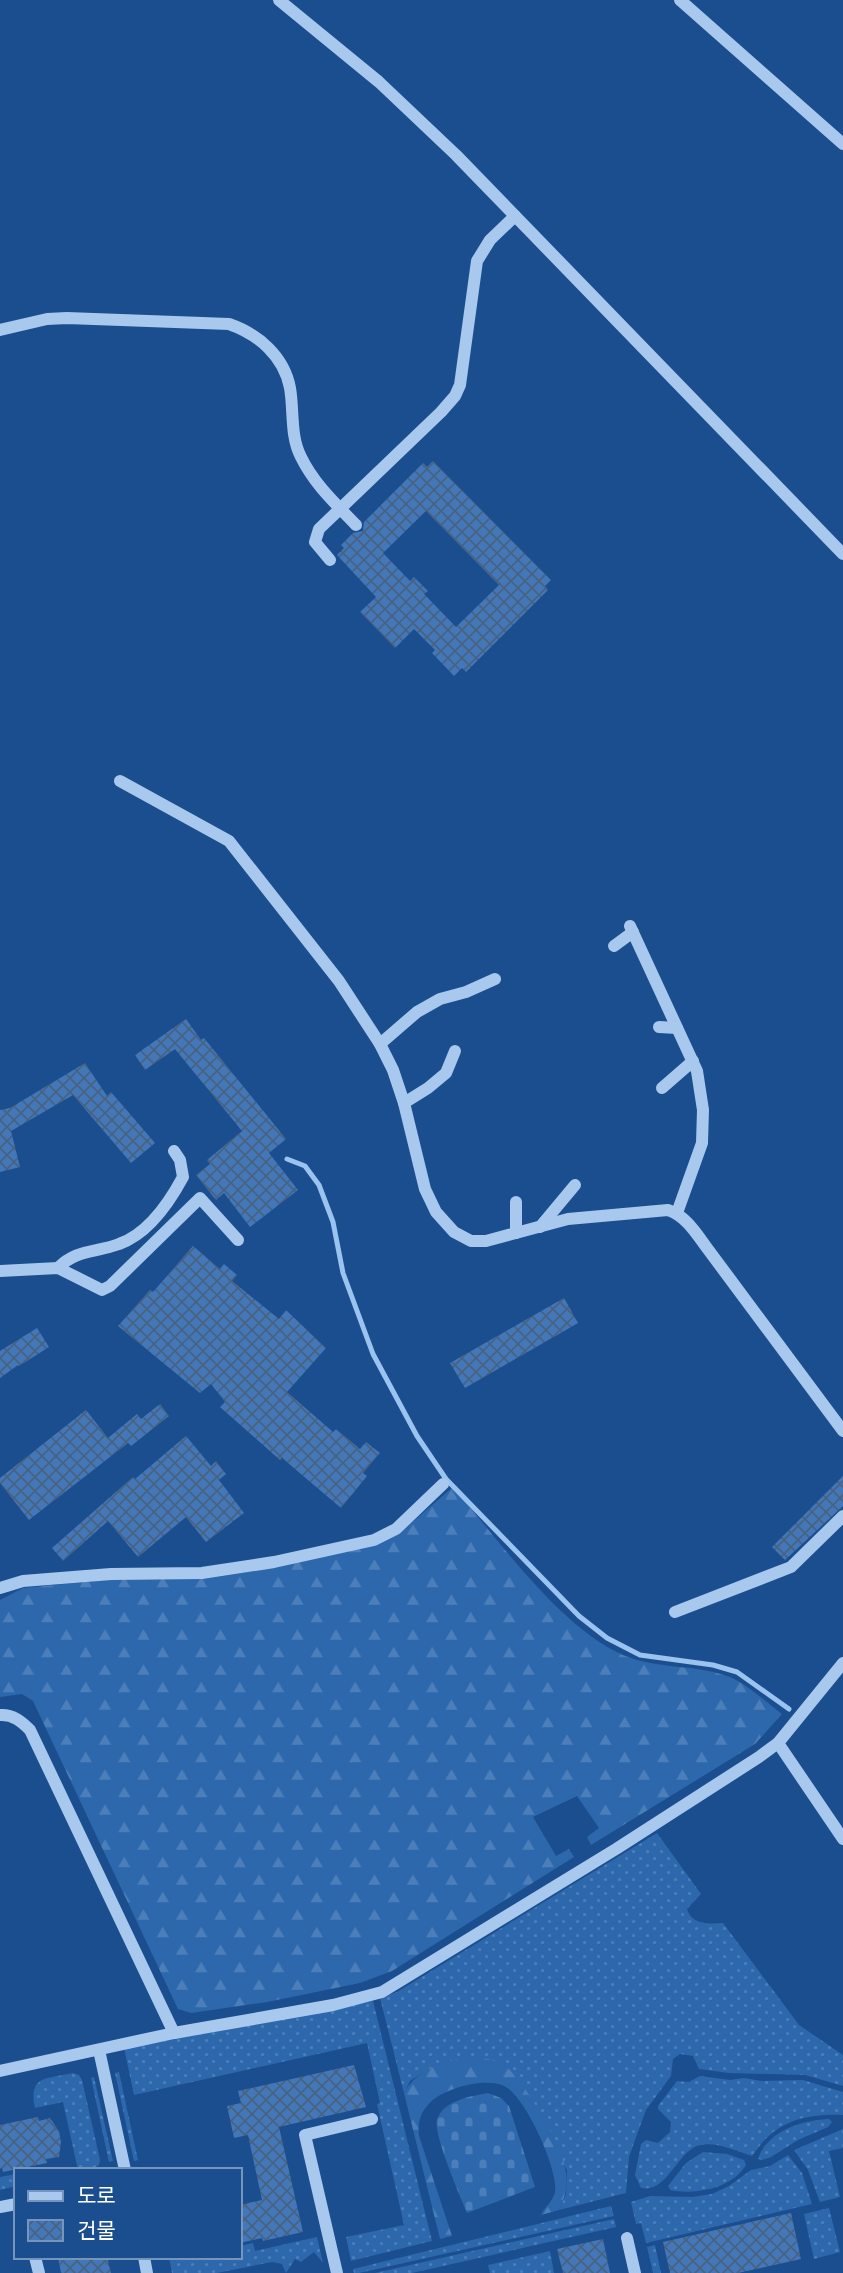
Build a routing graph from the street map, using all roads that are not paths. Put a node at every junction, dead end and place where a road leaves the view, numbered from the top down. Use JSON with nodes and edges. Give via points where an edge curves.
{"nodes":[{"id":1,"x":279,"y":0,"type":"edge"},
{"id":2,"x":680,"y":0,"type":"edge"},
{"id":3,"x":843,"y":144,"type":"edge"},
{"id":4,"x":515,"y":216,"type":"junction"},
{"id":5,"x":0,"y":330,"type":"edge"},
{"id":6,"x":340,"y":508,"type":"junction"},
{"id":7,"x":356,"y":524,"type":"dead end"},
{"id":8,"x":843,"y":554,"type":"edge"},
{"id":9,"x":330,"y":560,"type":"dead end"},
{"id":10,"x":120,"y":781,"type":"dead end"},
{"id":11,"x":614,"y":946,"type":"dead end"},
{"id":12,"x":495,"y":979,"type":"dead end"},
{"id":13,"x":659,"y":1027,"type":"dead end"},
{"id":14,"x":677,"y":1028,"type":"junction"},
{"id":15,"x":380,"y":1044,"type":"junction"},
{"id":16,"x":455,"y":1051,"type":"dead end"},
{"id":17,"x":693,"y":1062,"type":"junction"},
{"id":18,"x":662,"y":1088,"type":"dead end"},
{"id":19,"x":404,"y":1103,"type":"junction"},
{"id":20,"x":174,"y":1151,"type":"dead end"},
{"id":21,"x":575,"y":1185,"type":"dead end"},
{"id":22,"x":516,"y":1202,"type":"dead end"},
{"id":23,"x":677,"y":1213,"type":"junction"},
{"id":24,"x":540,"y":1227,"type":"junction"},
{"id":25,"x":516,"y":1233,"type":"junction"},
{"id":26,"x":237,"y":1240,"type":"dead end"},
{"id":27,"x":58,"y":1268,"type":"junction"},
{"id":28,"x":0,"y":1271,"type":"edge"},
{"id":29,"x":843,"y":1431,"type":"edge"},
{"id":30,"x":443,"y":1484,"type":"dead end"},
{"id":31,"x":843,"y":1516,"type":"edge"},
{"id":32,"x":0,"y":1588,"type":"edge"},
{"id":33,"x":675,"y":1612,"type":"dead end"},
{"id":34,"x":843,"y":1663,"type":"edge"},
{"id":35,"x":0,"y":1715,"type":"edge"},
{"id":36,"x":778,"y":1743,"type":"junction"},
{"id":37,"x":843,"y":1839,"type":"edge"},
{"id":38,"x":174,"y":2033,"type":"junction"},
{"id":39,"x":99,"y":2050,"type":"junction"},
{"id":40,"x":0,"y":2071,"type":"edge"},
{"id":41,"x":372,"y":2119,"type":"dead end"},
{"id":42,"x":125,"y":2168,"type":"edge"},
{"id":43,"x":627,"y":2238,"type":"dead end"},
{"id":44,"x":337,"y":2273,"type":"edge"},
{"id":45,"x":635,"y":2273,"type":"edge"}],
"edges":[{"from":1,"to":4,"type":"street","via":[[379,82]]},
{"from":2,"to":3,"type":"street"},
{"from":4,"to":6,"type":"street","via":[[490,240],[477,261],[455,396]]},
{"from":4,"to":8,"type":"street"},
{"from":5,"to":6,"type":"street","via":[[66,318],[229,324],[248,330],[264,343],[287,375],[300,456]]},
{"from":6,"to":7,"type":"street"},
{"from":6,"to":9,"type":"street","via":[[315,535],[315,542]]},
{"from":10,"to":15,"type":"street","via":[[229,841],[312,945]]},
{"from":11,"to":14,"type":"street","via":[[631,929]]},
{"from":12,"to":15,"type":"street","via":[[417,1012]]},
{"from":13,"to":14,"type":"street"},
{"from":14,"to":17,"type":"street"},
{"from":15,"to":19,"type":"street"},
{"from":16,"to":19,"type":"street","via":[[446,1073]]},
{"from":17,"to":18,"type":"street"},
{"from":17,"to":23,"type":"street","via":[[703,1110],[702,1143]]},
{"from":19,"to":25,"type":"street","via":[[425,1189],[436,1212],[454,1232],[471,1241]]},
{"from":20,"to":27,"type":"street","via":[[183,1177],[139,1234],[117,1245],[76,1254]]},
{"from":21,"to":24,"type":"street"},
{"from":22,"to":25,"type":"street"},
{"from":23,"to":24,"type":"street","via":[[568,1219]]},
{"from":23,"to":29,"type":"street"},
{"from":24,"to":25,"type":"street"},
{"from":26,"to":27,"type":"street","via":[[200,1198],[102,1290]]},
{"from":27,"to":28,"type":"street"},
{"from":30,"to":32,"type":"street","via":[[396,1529],[374,1540],[202,1573],[111,1574],[23,1581]]},
{"from":31,"to":33,"type":"street","via":[[790,1567]]},
{"from":34,"to":36,"type":"street"},
{"from":35,"to":38,"type":"street","via":[[7,1714],[30,1730]]},
{"from":36,"to":37,"type":"street"},
{"from":36,"to":38,"type":"street","via":[[382,1993]]},
{"from":38,"to":39,"type":"street"},
{"from":39,"to":40,"type":"street"},
{"from":39,"to":42,"type":"street"},
{"from":41,"to":44,"type":"street","via":[[305,2135]]},
{"from":43,"to":45,"type":"street"}]}
